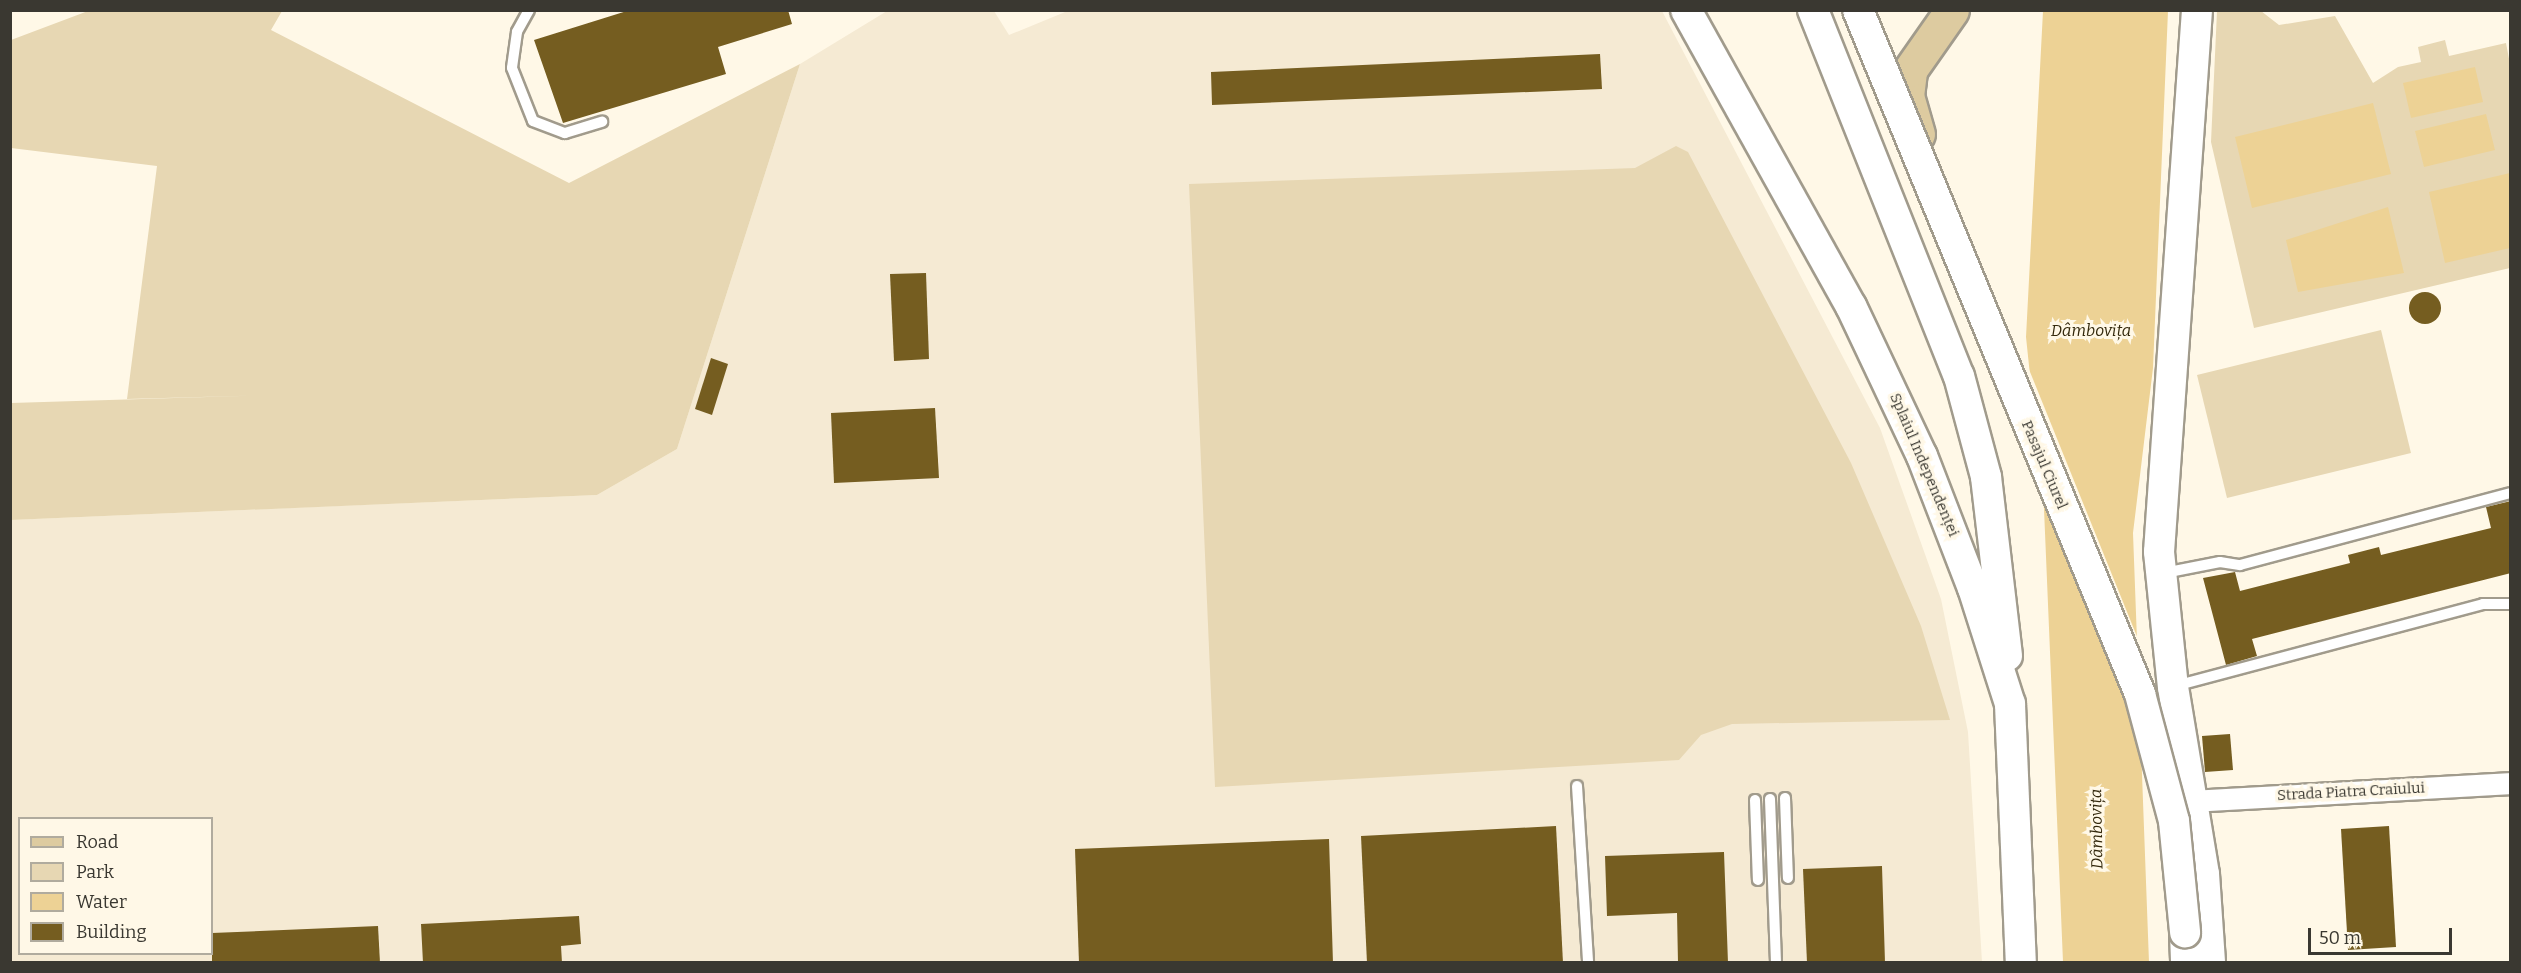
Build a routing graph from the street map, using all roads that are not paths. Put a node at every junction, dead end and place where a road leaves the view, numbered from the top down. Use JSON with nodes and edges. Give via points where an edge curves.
{"nodes":[{"id":1,"x":530,"y":10,"type":"edge"},
{"id":2,"x":1686,"y":10,"type":"edge"},
{"id":3,"x":1813,"y":10,"type":"edge"},
{"id":4,"x":1858,"y":10,"type":"edge"},
{"id":5,"x":1952,"y":10,"type":"edge"},
{"id":6,"x":2197,"y":10,"type":"edge"},
{"id":7,"x":602,"y":122,"type":"dead end"},
{"id":8,"x":1930,"y":188,"type":"junction"},
{"id":9,"x":2511,"y":493,"type":"edge"},
{"id":10,"x":2161,"y":574,"type":"junction"},
{"id":11,"x":2511,"y":604,"type":"edge"},
{"id":12,"x":2173,"y":687,"type":"junction"},
{"id":13,"x":2010,"y":704,"type":"junction"},
{"id":14,"x":2511,"y":783,"type":"edge"},
{"id":15,"x":1576,"y":786,"type":"dead end"},
{"id":16,"x":1785,"y":798,"type":"dead end"},
{"id":17,"x":1770,"y":799,"type":"dead end"},
{"id":18,"x":1755,"y":800,"type":"dead end"},
{"id":19,"x":2192,"y":801,"type":"junction"},
{"id":20,"x":1788,"y":878,"type":"dead end"},
{"id":21,"x":1758,"y":880,"type":"dead end"},
{"id":22,"x":1588,"y":963,"type":"edge"},
{"id":23,"x":1776,"y":963,"type":"edge"},
{"id":24,"x":2021,"y":963,"type":"edge"},
{"id":25,"x":2186,"y":963,"type":"edge"},
{"id":26,"x":2210,"y":963,"type":"edge"}],
"edges":[{"from":1,"to":7,"type":"lane","via":[[517,32],[512,68],[533,121],[565,133]]},
{"from":2,"to":13,"type":"main road","name":"Splaiul Independenței","via":[[1891,386],[1946,514]]},
{"from":3,"to":13,"type":"main road","via":[[1929,293],[1970,413],[1995,538]]},
{"from":4,"to":8,"type":"main road","name":"Pasajul Ciurel","bridge":true},
{"from":5,"to":8,"type":"main road","bridge":true,"via":[[1916,57],[1907,82]]},
{"from":6,"to":10,"type":"main road","via":[[2161,497]]},
{"from":8,"to":25,"type":"main road","name":"Pasajul Ciurel","bridge":true,"via":[[2140,694],[2174,821]]},
{"from":9,"to":10,"type":"lane","via":[[2240,565],[2220,562]]},
{"from":10,"to":12,"type":"main road"},
{"from":11,"to":12,"type":"lane","via":[[2483,604]]},
{"from":12,"to":19,"type":"main road"},
{"from":13,"to":24,"type":"main road","name":"Splaiul Independenței"},
{"from":14,"to":19,"type":"street","name":"Strada Piatra Craiului"},
{"from":15,"to":22,"type":"lane"},
{"from":16,"to":20,"type":"lane"},
{"from":17,"to":23,"type":"lane"},
{"from":18,"to":21,"type":"lane"},
{"from":19,"to":26,"type":"main road"}]}
